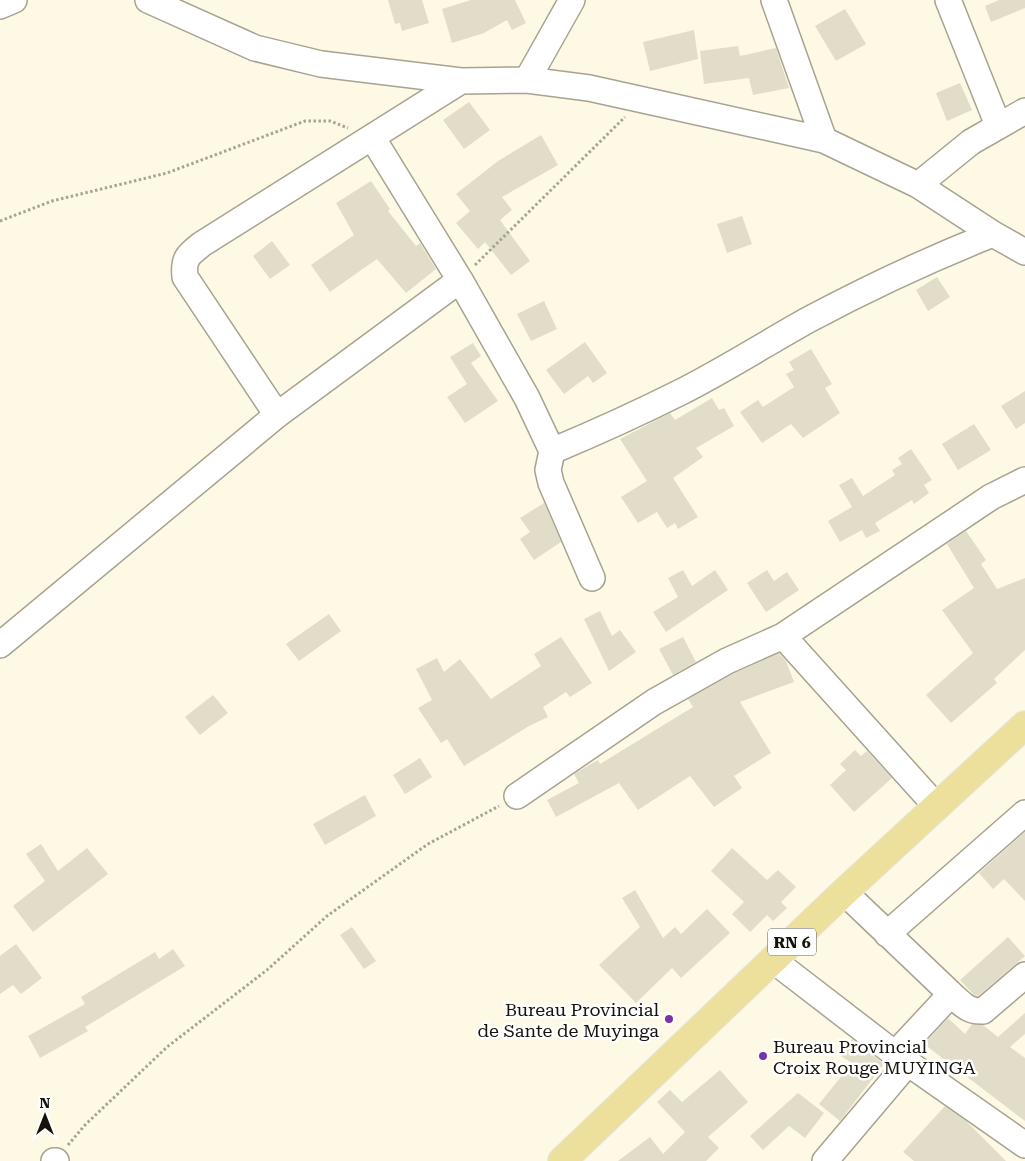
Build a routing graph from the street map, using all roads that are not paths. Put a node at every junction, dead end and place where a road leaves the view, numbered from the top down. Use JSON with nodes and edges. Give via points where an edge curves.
{"nodes":[{"id":1,"x":14,"y":0,"type":"edge"},
{"id":2,"x":148,"y":0,"type":"edge"},
{"id":3,"x":572,"y":0,"type":"edge"},
{"id":4,"x":774,"y":0,"type":"edge"},
{"id":5,"x":948,"y":0,"type":"edge"},
{"id":6,"x":0,"y":6,"type":"edge"},
{"id":7,"x":527,"y":80,"type":"junction"},
{"id":8,"x":461,"y":81,"type":"junction"},
{"id":9,"x":1025,"y":111,"type":"edge"},
{"id":10,"x":998,"y":125,"type":"junction"},
{"id":11,"x":372,"y":137,"type":"junction"},
{"id":12,"x":824,"y":140,"type":"junction"},
{"id":13,"x":918,"y":185,"type":"junction"},
{"id":14,"x":993,"y":234,"type":"junction"},
{"id":15,"x":1025,"y":252,"type":"edge"},
{"id":16,"x":460,"y":280,"type":"junction"},
{"id":17,"x":277,"y":415,"type":"junction"},
{"id":18,"x":552,"y":450,"type":"junction"},
{"id":19,"x":1025,"y":480,"type":"edge"},
{"id":20,"x":592,"y":578,"type":"dead end"},
{"id":21,"x":783,"y":636,"type":"junction"},
{"id":22,"x":0,"y":645,"type":"edge"},
{"id":23,"x":1025,"y":725,"type":"edge"},
{"id":24,"x":517,"y":796,"type":"road end"},
{"id":25,"x":937,"y":807,"type":"junction"},
{"id":26,"x":1025,"y":813,"type":"edge"},
{"id":27,"x":844,"y":892,"type":"junction"},
{"id":28,"x":887,"y":934,"type":"junction"},
{"id":29,"x":773,"y":960,"type":"junction"},
{"id":30,"x":1025,"y":975,"type":"edge"},
{"id":31,"x":951,"y":994,"type":"junction"},
{"id":32,"x":902,"y":1058,"type":"junction"},
{"id":33,"x":1025,"y":1145,"type":"edge"},
{"id":34,"x":562,"y":1161,"type":"edge"},
{"id":35,"x":825,"y":1161,"type":"edge"}],
"edges":[{"from":1,"to":6,"type":"street"},
{"from":2,"to":8,"type":"street","via":[[255,48],[320,64]]},
{"from":3,"to":7,"type":"street"},
{"from":4,"to":12,"type":"street"},
{"from":5,"to":10,"type":"street"},
{"from":7,"to":8,"type":"street"},
{"from":7,"to":12,"type":"street","via":[[644,99]]},
{"from":8,"to":11,"type":"street"},
{"from":9,"to":10,"type":"street"},
{"from":10,"to":13,"type":"street"},
{"from":11,"to":16,"type":"street"},
{"from":11,"to":17,"type":"street","via":[[202,244],[188,255],[184,264],[185,277]]},
{"from":12,"to":13,"type":"street"},
{"from":13,"to":14,"type":"street"},
{"from":14,"to":15,"type":"street"},
{"from":14,"to":18,"type":"street","via":[[875,286],[681,392]]},
{"from":16,"to":17,"type":"street"},
{"from":16,"to":18,"type":"street","via":[[507,358]]},
{"from":17,"to":22,"type":"street"},
{"from":18,"to":20,"type":"street","via":[[548,470],[551,483]]},
{"from":19,"to":21,"type":"street","via":[[982,502]]},
{"from":21,"to":24,"type":"street","via":[[727,661],[654,702]]},
{"from":21,"to":25,"type":"street"},
{"from":23,"to":25,"type":"main road","number":"RN 6"},
{"from":25,"to":27,"type":"main road","number":"RN 6"},
{"from":26,"to":28,"type":"street"},
{"from":27,"to":28,"type":"street"},
{"from":27,"to":29,"type":"main road","number":"RN 6"},
{"from":28,"to":31,"type":"street"},
{"from":29,"to":32,"type":"street"},
{"from":29,"to":34,"type":"main road","number":"RN 6"},
{"from":30,"to":31,"type":"street","via":[[982,1010],[966,1008]]},
{"from":31,"to":32,"type":"street"},
{"from":32,"to":33,"type":"street"},
{"from":32,"to":35,"type":"street"}]}
